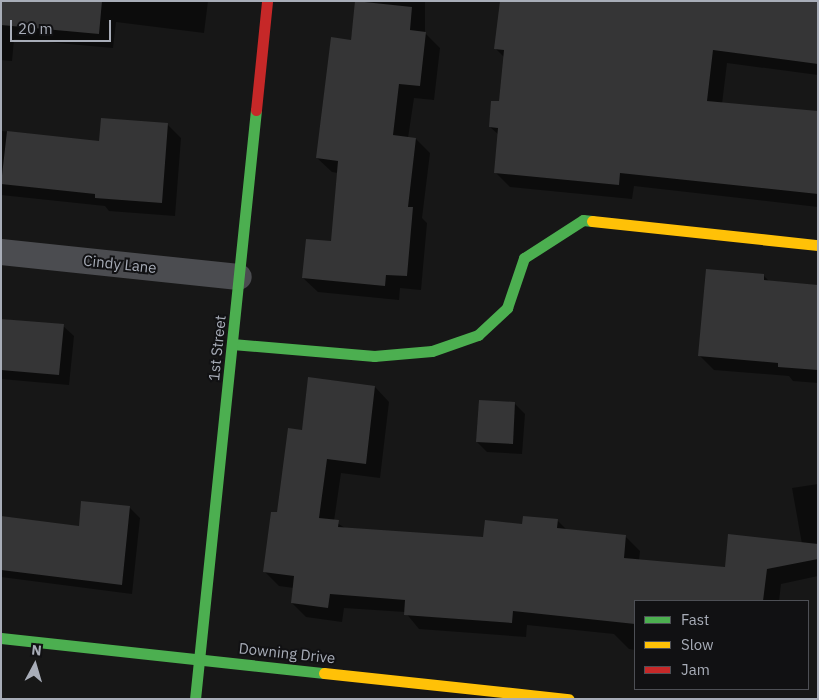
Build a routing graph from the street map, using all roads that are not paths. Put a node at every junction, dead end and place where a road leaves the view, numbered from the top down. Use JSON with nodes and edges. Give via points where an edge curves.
{"nodes":[{"id":1,"x":267,"y":1,"type":"edge"},
{"id":2,"x":818,"y":245,"type":"edge"},
{"id":3,"x":1,"y":252,"type":"edge"},
{"id":4,"x":239,"y":277,"type":"junction"},
{"id":5,"x":232,"y":344,"type":"junction"},
{"id":6,"x":1,"y":638,"type":"edge"},
{"id":7,"x":200,"y":659,"type":"junction"},
{"id":8,"x":195,"y":699,"type":"edge"},
{"id":9,"x":568,"y":699,"type":"edge"}],
"edges":[{"from":1,"to":4,"type":"street","name":"1st Street"},
{"from":2,"to":5,"type":"street","via":[[583,220],[524,258],[507,308],[478,335],[432,351],[374,356]]},
{"from":3,"to":4,"type":"street","name":"Cindy Lane"},
{"from":4,"to":5,"type":"street","name":"1st Street"},
{"from":5,"to":7,"type":"street","name":"1st Street"},
{"from":6,"to":7,"type":"street","name":"Downing Drive"},
{"from":7,"to":8,"type":"street","name":"1st Street"},
{"from":7,"to":9,"type":"street","name":"Downing Drive"}]}
